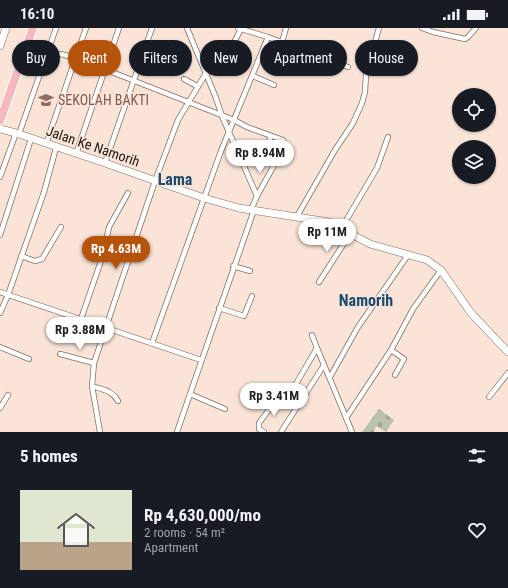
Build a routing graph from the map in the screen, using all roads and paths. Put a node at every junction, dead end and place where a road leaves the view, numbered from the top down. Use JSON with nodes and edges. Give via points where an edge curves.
{"nodes":[{"id":1,"x":6,"y":28,"type":"edge"},
{"id":2,"x":33,"y":28,"type":"edge"},
{"id":3,"x":56,"y":28,"type":"edge"},
{"id":4,"x":86,"y":28,"type":"edge"},
{"id":5,"x":119,"y":28,"type":"edge"},
{"id":6,"x":152,"y":28,"type":"edge"},
{"id":7,"x":187,"y":28,"type":"edge"},
{"id":8,"x":286,"y":28,"type":"edge"},
{"id":9,"x":379,"y":28,"type":"edge"},
{"id":10,"x":422,"y":28,"type":"edge"},
{"id":11,"x":476,"y":28,"type":"edge"},
{"id":12,"x":240,"y":29,"type":"edge"},
{"id":13,"x":250,"y":29,"type":"edge"},
{"id":14,"x":268,"y":37,"type":"junction"},
{"id":15,"x":82,"y":40,"type":"edge"},
{"id":16,"x":115,"y":40,"type":"edge"},
{"id":17,"x":235,"y":40,"type":"edge"},
{"id":18,"x":276,"y":40,"type":"edge"},
{"id":19,"x":283,"y":40,"type":"edge"},
{"id":20,"x":0,"y":46,"type":"edge"},
{"id":21,"x":61,"y":54,"type":"dead end"},
{"id":22,"x":68,"y":56,"type":"edge"},
{"id":23,"x":200,"y":59,"type":"edge"},
{"id":24,"x":70,"y":76,"type":"edge"},
{"id":25,"x":103,"y":76,"type":"edge"},
{"id":26,"x":121,"y":76,"type":"edge"},
{"id":27,"x":204,"y":76,"type":"edge"},
{"id":28,"x":207,"y":76,"type":"edge"},
{"id":29,"x":253,"y":76,"type":"junction"},
{"id":30,"x":184,"y":79,"type":"dead end"},
{"id":31,"x":134,"y":81,"type":"junction"},
{"id":32,"x":274,"y":85,"type":"dead end"},
{"id":33,"x":197,"y":86,"type":"junction"},
{"id":34,"x":188,"y":102,"type":"junction"},
{"id":35,"x":222,"y":116,"type":"junction"},
{"id":36,"x":234,"y":120,"type":"junction"},
{"id":37,"x":0,"y":121,"type":"edge"},
{"id":38,"x":0,"y":129,"type":"edge"},
{"id":39,"x":229,"y":132,"type":"junction"},
{"id":40,"x":17,"y":134,"type":"junction"},
{"id":41,"x":271,"y":136,"type":"junction"},
{"id":42,"x":388,"y":138,"type":"dead end"},
{"id":43,"x":31,"y":139,"type":"junction"},
{"id":44,"x":46,"y":144,"type":"junction"},
{"id":45,"x":56,"y":148,"type":"junction"},
{"id":46,"x":76,"y":154,"type":"junction"},
{"id":47,"x":262,"y":159,"type":"dead end"},
{"id":48,"x":106,"y":163,"type":"junction"},
{"id":49,"x":0,"y":177,"type":"edge"},
{"id":50,"x":155,"y":181,"type":"junction"},
{"id":51,"x":128,"y":193,"type":"dead end"},
{"id":52,"x":256,"y":196,"type":"junction"},
{"id":53,"x":204,"y":198,"type":"junction"},
{"id":54,"x":252,"y":210,"type":"junction"},
{"id":55,"x":296,"y":218,"type":"junction"},
{"id":56,"x":2,"y":225,"type":"edge"},
{"id":57,"x":61,"y":227,"type":"dead end"},
{"id":58,"x":341,"y":229,"type":"junction"},
{"id":59,"x":350,"y":234,"type":"junction"},
{"id":60,"x":0,"y":235,"type":"edge"},
{"id":61,"x":107,"y":238,"type":"junction"},
{"id":62,"x":132,"y":247,"type":"junction"},
{"id":63,"x":408,"y":255,"type":"junction"},
{"id":64,"x":21,"y":256,"type":"junction"},
{"id":65,"x":233,"y":266,"type":"junction"},
{"id":66,"x":250,"y":270,"type":"dead end"},
{"id":67,"x":441,"y":270,"type":"junction"},
{"id":68,"x":319,"y":282,"type":"dead end"},
{"id":69,"x":0,"y":292,"type":"edge"},
{"id":70,"x":8,"y":295,"type":"junction"},
{"id":71,"x":252,"y":296,"type":"dead end"},
{"id":72,"x":219,"y":308,"type":"junction"},
{"id":73,"x":0,"y":313,"type":"edge"},
{"id":74,"x":81,"y":319,"type":"junction"},
{"id":75,"x":105,"y":328,"type":"junction"},
{"id":76,"x":312,"y":335,"type":"dead end"},
{"id":77,"x":152,"y":343,"type":"junction"},
{"id":78,"x":0,"y":347,"type":"edge"},
{"id":79,"x":317,"y":348,"type":"junction"},
{"id":80,"x":391,"y":350,"type":"junction"},
{"id":81,"x":508,"y":352,"type":"edge"},
{"id":82,"x":60,"y":354,"type":"dead end"},
{"id":83,"x":29,"y":359,"type":"dead end"},
{"id":84,"x":201,"y":360,"type":"junction"},
{"id":85,"x":94,"y":364,"type":"junction"},
{"id":86,"x":324,"y":365,"type":"junction"},
{"id":87,"x":508,"y":373,"type":"edge"},
{"id":88,"x":395,"y":375,"type":"dead end"},
{"id":89,"x":330,"y":377,"type":"junction"},
{"id":90,"x":92,"y":386,"type":"junction"},
{"id":91,"x":8,"y":394,"type":"dead end"},
{"id":92,"x":190,"y":394,"type":"junction"},
{"id":93,"x":290,"y":394,"type":"dead end"},
{"id":94,"x":489,"y":397,"type":"dead end"},
{"id":95,"x":279,"y":398,"type":"dead end"},
{"id":96,"x":118,"y":401,"type":"dead end"},
{"id":97,"x":0,"y":408,"type":"edge"},
{"id":98,"x":225,"y":409,"type":"dead end"},
{"id":99,"x":346,"y":418,"type":"junction"},
{"id":100,"x":101,"y":432,"type":"edge"},
{"id":101,"x":177,"y":432,"type":"edge"},
{"id":102,"x":264,"y":432,"type":"edge"},
{"id":103,"x":281,"y":432,"type":"edge"},
{"id":104,"x":352,"y":432,"type":"edge"}],
"edges":[{"from":1,"to":20,"type":"street"},
{"from":2,"to":37,"type":"highway"},
{"from":3,"to":40,"type":"street"},
{"from":4,"to":15,"type":"street"},
{"from":5,"to":16,"type":"street"},
{"from":6,"to":31,"type":"street"},
{"from":7,"to":23,"type":"street"},
{"from":8,"to":19,"type":"street"},
{"from":9,"to":55,"type":"street","via":[[366,74],[362,103],[353,123]]},
{"from":10,"to":11,"type":"street","via":[[465,39]]},
{"from":12,"to":13,"type":"street"},
{"from":12,"to":17,"type":"street"},
{"from":13,"to":14,"type":"street"},
{"from":14,"to":18,"type":"street"},
{"from":14,"to":29,"type":"street"},
{"from":21,"to":22,"type":"street"},
{"from":24,"to":44,"type":"street"},
{"from":25,"to":46,"type":"street"},
{"from":26,"to":31,"type":"street"},
{"from":27,"to":33,"type":"street"},
{"from":28,"to":35,"type":"street"},
{"from":29,"to":32,"type":"street"},
{"from":29,"to":36,"type":"street"},
{"from":30,"to":33,"type":"street"},
{"from":31,"to":34,"type":"street"},
{"from":31,"to":48,"type":"street"},
{"from":33,"to":34,"type":"street"},
{"from":34,"to":35,"type":"street"},
{"from":34,"to":50,"type":"street","via":[[178,120]]},
{"from":35,"to":36,"type":"street"},
{"from":35,"to":39,"type":"street"},
{"from":36,"to":39,"type":"street"},
{"from":36,"to":41,"type":"street"},
{"from":38,"to":40,"type":"street","name":"Jalan Ke Namorih"},
{"from":39,"to":52,"type":"street"},
{"from":39,"to":53,"type":"street"},
{"from":40,"to":43,"type":"street","name":"Jalan Ke Namorih"},
{"from":40,"to":49,"type":"street"},
{"from":41,"to":47,"type":"street"},
{"from":41,"to":52,"type":"street","via":[[282,139],[284,143]]},
{"from":42,"to":58,"type":"street","via":[[377,168]]},
{"from":43,"to":44,"type":"street","name":"Jalan Ke Namorih"},
{"from":43,"to":56,"type":"street"},
{"from":44,"to":45,"type":"street","name":"Jalan Ke Namorih"},
{"from":45,"to":46,"type":"street","name":"Jalan Ke Namorih"},
{"from":45,"to":64,"type":"street","via":[[44,192]]},
{"from":46,"to":48,"type":"street","name":"Jalan Ke Namorih"},
{"from":48,"to":50,"type":"street","name":"Jalan Ke Namorih"},
{"from":50,"to":53,"type":"street","name":"Jalan Ke Namorih"},
{"from":50,"to":62,"type":"street"},
{"from":51,"to":61,"type":"street","via":[[110,225]]},
{"from":52,"to":54,"type":"street"},
{"from":53,"to":54,"type":"street","name":"Jalan Ke Namorih"},
{"from":53,"to":77,"type":"street"},
{"from":54,"to":55,"type":"street","name":"Jalan Ke Namorih"},
{"from":54,"to":65,"type":"street"},
{"from":55,"to":58,"type":"street","name":"Jalan Ke Namorih","via":[[330,222]]},
{"from":56,"to":60,"type":"street"},
{"from":57,"to":64,"type":"street","via":[[42,259]]},
{"from":58,"to":59,"type":"street","name":"Jalan Ke Namorih"},
{"from":59,"to":63,"type":"street","name":"Jalan Ke Namorih","via":[[370,244]]},
{"from":59,"to":68,"type":"street"},
{"from":61,"to":62,"type":"street"},
{"from":61,"to":74,"type":"street"},
{"from":62,"to":75,"type":"street"},
{"from":63,"to":67,"type":"street","name":"Jalan Ke Namorih","via":[[427,260]]},
{"from":63,"to":89,"type":"street","via":[[361,323]]},
{"from":64,"to":70,"type":"street"},
{"from":65,"to":66,"type":"street"},
{"from":65,"to":72,"type":"street"},
{"from":67,"to":80,"type":"street","via":[[413,309]]},
{"from":67,"to":81,"type":"street","name":"Jalan Ke Namorih","via":[[471,313]]},
{"from":69,"to":70,"type":"street"},
{"from":70,"to":73,"type":"street"},
{"from":70,"to":74,"type":"street"},
{"from":71,"to":72,"type":"street","via":[[244,316]]},
{"from":72,"to":84,"type":"street"},
{"from":74,"to":75,"type":"street"},
{"from":75,"to":77,"type":"street"},
{"from":75,"to":85,"type":"street"},
{"from":76,"to":79,"type":"street"},
{"from":77,"to":84,"type":"street"},
{"from":78,"to":83,"type":"street"},
{"from":79,"to":86,"type":"street"},
{"from":79,"to":93,"type":"street"},
{"from":80,"to":88,"type":"street","via":[[404,359]]},
{"from":80,"to":99,"type":"street"},
{"from":82,"to":85,"type":"street"},
{"from":84,"to":92,"type":"street"},
{"from":85,"to":90,"type":"street"},
{"from":86,"to":89,"type":"street"},
{"from":86,"to":103,"type":"street"},
{"from":87,"to":94,"type":"street"},
{"from":89,"to":99,"type":"street"},
{"from":90,"to":96,"type":"street","via":[[110,392]]},
{"from":90,"to":100,"type":"street"},
{"from":91,"to":97,"type":"street"},
{"from":92,"to":98,"type":"street"},
{"from":92,"to":101,"type":"street"},
{"from":95,"to":102,"type":"street","via":[[259,423],[259,429]]},
{"from":99,"to":104,"type":"street"}]}
